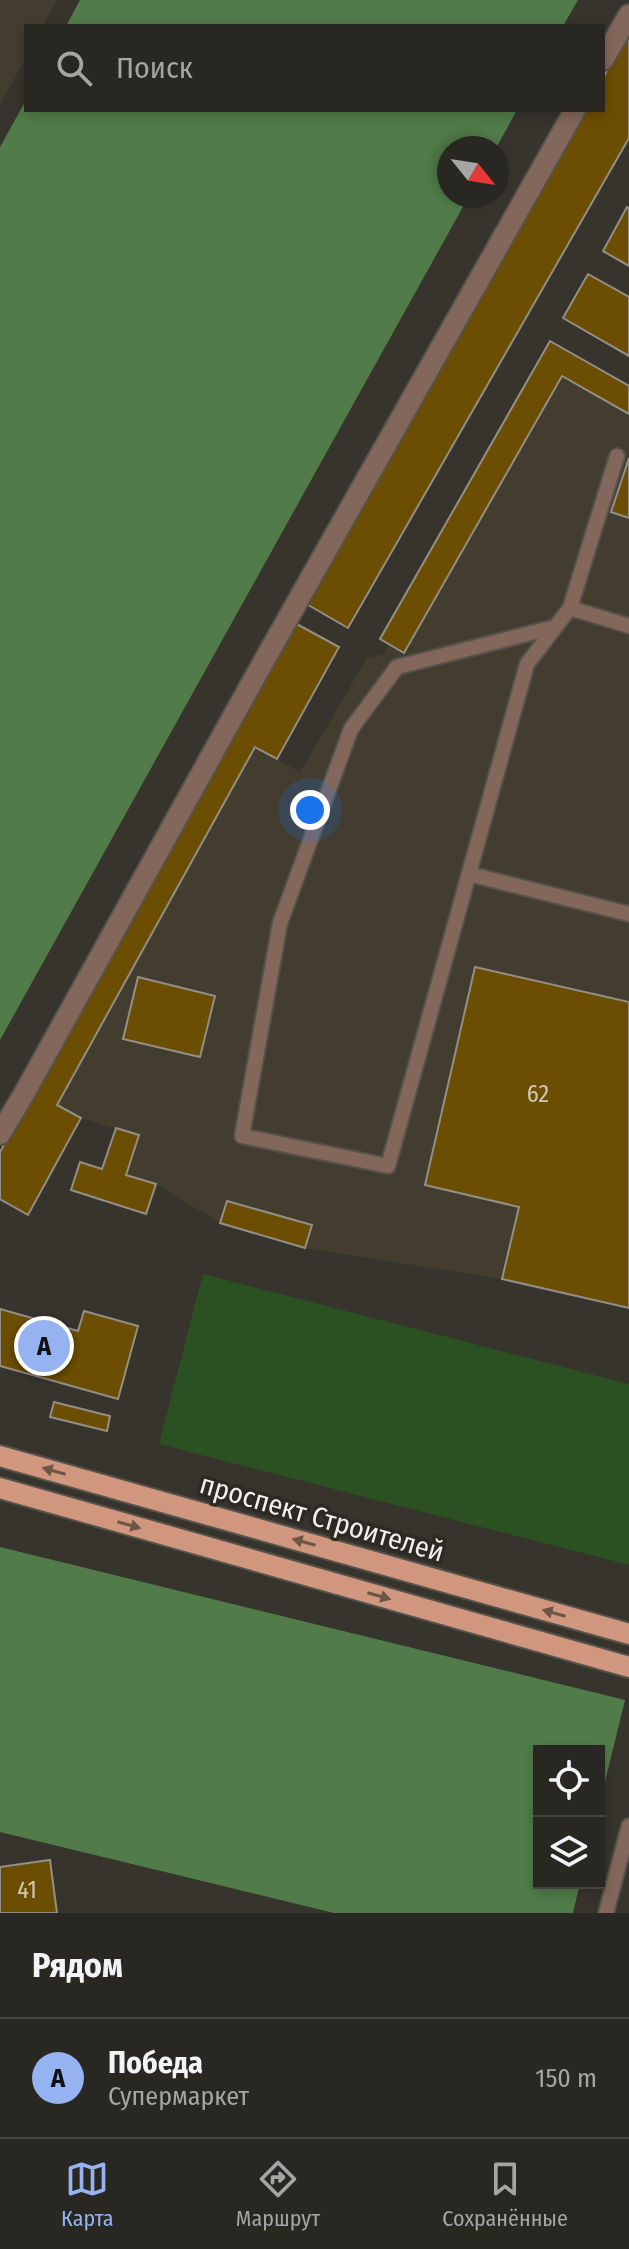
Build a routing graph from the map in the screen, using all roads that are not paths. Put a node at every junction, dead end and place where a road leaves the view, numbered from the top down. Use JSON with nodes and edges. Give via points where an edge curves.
{"nodes":[{"id":1,"x":629,"y":15,"type":"edge"},
{"id":2,"x":605,"y":57,"type":"edge"},
{"id":3,"x":574,"y":112,"type":"edge"},
{"id":4,"x":617,"y":456,"type":"dead end"},
{"id":5,"x":570,"y":608,"type":"junction"},
{"id":6,"x":629,"y":626,"type":"edge"},
{"id":7,"x":555,"y":627,"type":"junction"},
{"id":8,"x":469,"y":874,"type":"junction"},
{"id":9,"x":629,"y":914,"type":"edge"},
{"id":10,"x":0,"y":1134,"type":"edge"},
{"id":11,"x":0,"y":1456,"type":"edge"},
{"id":12,"x":0,"y":1488,"type":"edge"},
{"id":13,"x":629,"y":1634,"type":"edge"},
{"id":14,"x":629,"y":1667,"type":"edge"},
{"id":15,"x":629,"y":1826,"type":"edge"},
{"id":16,"x":606,"y":1913,"type":"edge"}],
"edges":[{"from":1,"to":2,"type":"street"},
{"from":3,"to":10,"type":"street"},
{"from":4,"to":5,"type":"lane"},
{"from":5,"to":6,"type":"lane"},
{"from":5,"to":7,"type":"lane"},
{"from":7,"to":8,"type":"lane","via":[[527,664]]},
{"from":7,"to":8,"type":"lane","via":[[397,667],[351,729],[280,923],[242,1136],[388,1166]]},
{"from":8,"to":9,"type":"lane"},
{"from":13,"to":11,"type":"main road","name":"проспект Строителей","one_way":true},
{"from":12,"to":14,"type":"main road","one_way":true},
{"from":15,"to":16,"type":"lane"}]}
